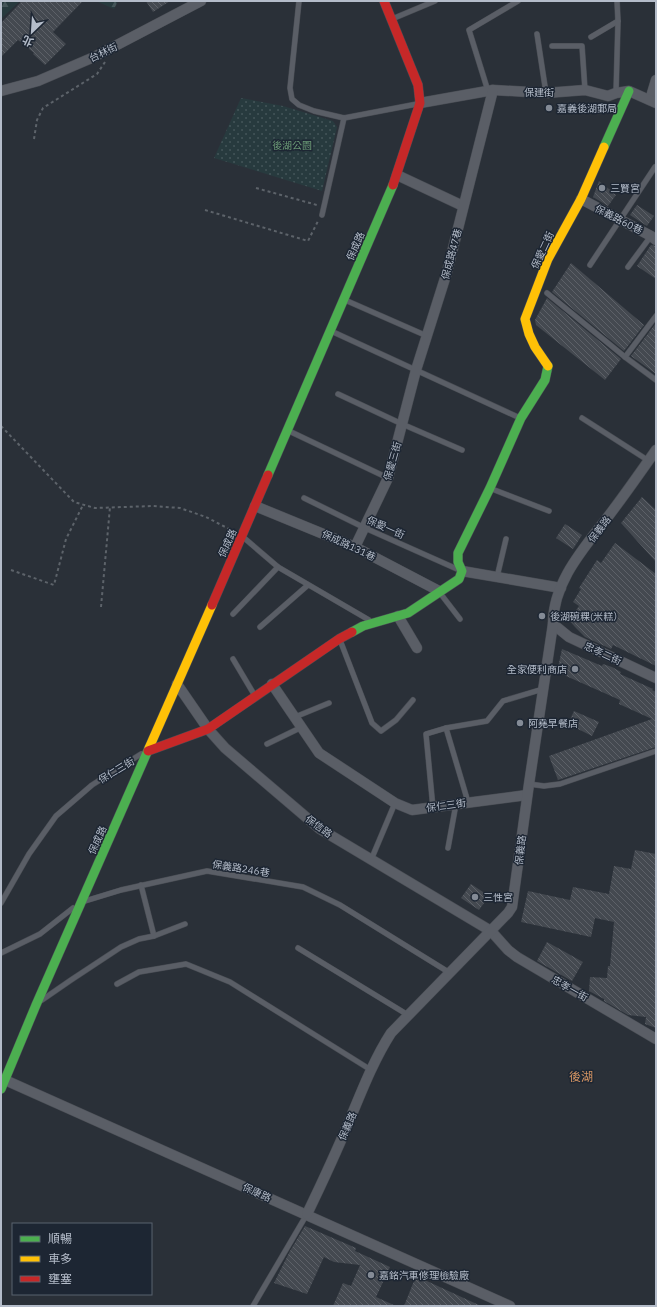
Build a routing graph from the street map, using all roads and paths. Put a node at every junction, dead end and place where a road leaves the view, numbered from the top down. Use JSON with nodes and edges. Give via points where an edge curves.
{"nodes":[{"id":1,"x":299,"y":1,"type":"edge"},
{"id":2,"x":384,"y":1,"type":"edge"},
{"id":3,"x":435,"y":1,"type":"edge"},
{"id":4,"x":518,"y":1,"type":"edge"},
{"id":5,"x":617,"y":1,"type":"edge"},
{"id":6,"x":198,"y":2,"type":"edge"},
{"id":7,"x":391,"y":19,"type":"junction"},
{"id":8,"x":618,"y":21,"type":"junction"},
{"id":9,"x":537,"y":34,"type":"dead end"},
{"id":10,"x":591,"y":36,"type":"dead end"},
{"id":11,"x":117,"y":45,"type":"junction"},
{"id":12,"x":552,"y":46,"type":"dead end"},
{"id":13,"x":656,"y":80,"type":"edge"},
{"id":14,"x":585,"y":90,"type":"junction"},
{"id":15,"x":1,"y":91,"type":"edge"},
{"id":16,"x":490,"y":91,"type":"junction"},
{"id":17,"x":629,"y":91,"type":"junction"},
{"id":18,"x":546,"y":93,"type":"junction"},
{"id":19,"x":616,"y":93,"type":"junction"},
{"id":20,"x":653,"y":102,"type":"edge"},
{"id":21,"x":420,"y":103,"type":"junction"},
{"id":22,"x":344,"y":118,"type":"junction"},
{"id":23,"x":34,"y":139,"type":"dead end"},
{"id":24,"x":655,"y":168,"type":"edge"},
{"id":25,"x":397,"y":175,"type":"junction"},
{"id":26,"x":256,"y":188,"type":"dead end"},
{"id":27,"x":580,"y":199,"type":"junction"},
{"id":28,"x":463,"y":206,"type":"junction"},
{"id":29,"x":324,"y":207,"type":"junction"},
{"id":30,"x":205,"y":210,"type":"dead end"},
{"id":31,"x":322,"y":215,"type":"joint"},
{"id":32,"x":620,"y":220,"type":"junction"},
{"id":33,"x":653,"y":238,"type":"edge"},
{"id":34,"x":590,"y":265,"type":"dead end"},
{"id":35,"x":628,"y":267,"type":"dead end"},
{"id":36,"x":547,"y":293,"type":"dead end"},
{"id":37,"x":344,"y":299,"type":"junction"},
{"id":38,"x":656,"y":316,"type":"edge"},
{"id":39,"x":330,"y":331,"type":"junction"},
{"id":40,"x":427,"y":336,"type":"junction"},
{"id":41,"x":625,"y":357,"type":"junction"},
{"id":42,"x":416,"y":370,"type":"junction"},
{"id":43,"x":656,"y":380,"type":"edge"},
{"id":44,"x":338,"y":394,"type":"dead end"},
{"id":45,"x":521,"y":418,"type":"junction"},
{"id":46,"x":582,"y":418,"type":"dead end"},
{"id":47,"x":402,"y":424,"type":"junction"},
{"id":48,"x":1,"y":426,"type":"edge"},
{"id":49,"x":288,"y":430,"type":"junction"},
{"id":50,"x":462,"y":450,"type":"dead end"},
{"id":51,"x":656,"y":450,"type":"edge"},
{"id":52,"x":649,"y":461,"type":"junction"},
{"id":53,"x":388,"y":478,"type":"junction"},
{"id":54,"x":490,"y":488,"type":"junction"},
{"id":55,"x":304,"y":498,"type":"dead end"},
{"id":56,"x":83,"y":505,"type":"junction"},
{"id":57,"x":255,"y":506,"type":"junction"},
{"id":58,"x":110,"y":507,"type":"junction"},
{"id":59,"x":549,"y":511,"type":"dead end"},
{"id":60,"x":364,"y":528,"type":"junction"},
{"id":61,"x":242,"y":536,"type":"junction"},
{"id":62,"x":506,"y":538,"type":"dead end"},
{"id":63,"x":355,"y":547,"type":"junction"},
{"id":64,"x":278,"y":567,"type":"junction"},
{"id":65,"x":11,"y":570,"type":"dead end"},
{"id":66,"x":462,"y":571,"type":"junction"},
{"id":67,"x":497,"y":577,"type":"junction"},
{"id":68,"x":308,"y":585,"type":"junction"},
{"id":69,"x":561,"y":588,"type":"junction"},
{"id":70,"x":439,"y":591,"type":"junction"},
{"id":71,"x":101,"y":607,"type":"dead end"},
{"id":72,"x":233,"y":614,"type":"dead end"},
{"id":73,"x":398,"y":616,"type":"junction"},
{"id":74,"x":460,"y":619,"type":"dead end"},
{"id":75,"x":374,"y":623,"type":"junction"},
{"id":76,"x":553,"y":624,"type":"junction"},
{"id":77,"x":260,"y":627,"type":"dead end"},
{"id":78,"x":339,"y":639,"type":"junction"},
{"id":79,"x":418,"y":648,"type":"dead end"},
{"id":80,"x":233,"y":659,"type":"dead end"},
{"id":81,"x":656,"y":678,"type":"edge"},
{"id":82,"x":177,"y":684,"type":"junction"},
{"id":83,"x":272,"y":684,"type":"junction"},
{"id":84,"x":543,"y":689,"type":"junction"},
{"id":85,"x":255,"y":696,"type":"junction"},
{"id":86,"x":413,"y":700,"type":"dead end"},
{"id":87,"x":329,"y":703,"type":"dead end"},
{"id":88,"x":294,"y":717,"type":"junction"},
{"id":89,"x":302,"y":727,"type":"junction"},
{"id":90,"x":446,"y":728,"type":"junction"},
{"id":91,"x":208,"y":729,"type":"junction"},
{"id":92,"x":267,"y":744,"type":"dead end"},
{"id":93,"x":148,"y":751,"type":"junction"},
{"id":94,"x":656,"y":751,"type":"edge"},
{"id":95,"x":529,"y":784,"type":"junction"},
{"id":96,"x":527,"y":795,"type":"junction"},
{"id":97,"x":468,"y":802,"type":"junction"},
{"id":98,"x":395,"y":803,"type":"junction"},
{"id":99,"x":456,"y":804,"type":"junction"},
{"id":100,"x":433,"y":808,"type":"junction"},
{"id":101,"x":448,"y":848,"type":"dead end"},
{"id":102,"x":371,"y":860,"type":"junction"},
{"id":103,"x":141,"y":886,"type":"junction"},
{"id":104,"x":81,"y":902,"type":"junction"},
{"id":105,"x":1,"y":903,"type":"edge"},
{"id":106,"x":185,"y":924,"type":"dead end"},
{"id":107,"x":491,"y":930,"type":"junction"},
{"id":108,"x":154,"y":936,"type":"junction"},
{"id":109,"x":298,"y":948,"type":"dead end"},
{"id":110,"x":1,"y":953,"type":"edge"},
{"id":111,"x":450,"y":973,"type":"junction"},
{"id":112,"x":117,"y":984,"type":"dead end"},
{"id":113,"x":36,"y":1005,"type":"junction"},
{"id":114,"x":408,"y":1015,"type":"junction"},
{"id":115,"x":656,"y":1039,"type":"edge"},
{"id":116,"x":370,"y":1070,"type":"junction"},
{"id":117,"x":2,"y":1083,"type":"edge"},
{"id":118,"x":307,"y":1214,"type":"junction"},
{"id":119,"x":253,"y":1306,"type":"edge"},
{"id":120,"x":510,"y":1306,"type":"edge"}],
"edges":[{"from":1,"to":22,"type":"lane","via":[[290,88],[292,99],[309,109]]},
{"from":2,"to":7,"type":"street","name":"保成路"},
{"from":3,"to":7,"type":"lane"},
{"from":4,"to":16,"type":"lane","via":[[470,30]]},
{"from":5,"to":8,"type":"lane"},
{"from":6,"to":11,"type":"street","name":"台林街"},
{"from":7,"to":21,"type":"street","name":"保成路","via":[[418,85]]},
{"from":8,"to":10,"type":"lane"},
{"from":8,"to":19,"type":"lane"},
{"from":9,"to":18,"type":"lane"},
{"from":11,"to":15,"type":"street","name":"台林街","via":[[38,81]]},
{"from":11,"to":23,"type":"path","via":[[97,74],[43,108],[37,120]]},
{"from":12,"to":14,"type":"lane","via":[[582,46]]},
{"from":13,"to":20,"type":"street"},
{"from":14,"to":18,"type":"street","name":"保建街"},
{"from":14,"to":19,"type":"street","name":"保建街","via":[[608,96]]},
{"from":16,"to":18,"type":"street","name":"保建街"},
{"from":16,"to":21,"type":"street","name":"保建街"},
{"from":16,"to":28,"type":"street","name":"保成路47巷"},
{"from":17,"to":19,"type":"street","name":"保建街"},
{"from":17,"to":20,"type":"street"},
{"from":17,"to":27,"type":"street","name":"保愛二街"},
{"from":21,"to":22,"type":"lane"},
{"from":21,"to":25,"type":"street","name":"保成路"},
{"from":22,"to":29,"type":"lane"},
{"from":24,"to":32,"type":"lane"},
{"from":25,"to":28,"type":"street"},
{"from":25,"to":37,"type":"street","name":"保成路"},
{"from":26,"to":29,"type":"path"},
{"from":27,"to":32,"type":"street","name":"保義路60巷"},
{"from":27,"to":45,"type":"street","name":"保愛二街","via":[[548,259],[525,319],[535,347],[548,366],[545,380]]},
{"from":28,"to":40,"type":"street","name":"保成路47巷"},
{"from":29,"to":31,"type":"lane"},
{"from":30,"to":31,"type":"path","via":[[308,241]]},
{"from":32,"to":33,"type":"street","name":"保義路60巷"},
{"from":32,"to":34,"type":"lane"},
{"from":33,"to":35,"type":"lane"},
{"from":36,"to":41,"type":"lane"},
{"from":37,"to":39,"type":"street","name":"保成路"},
{"from":37,"to":40,"type":"lane"},
{"from":38,"to":41,"type":"lane"},
{"from":39,"to":42,"type":"lane"},
{"from":39,"to":49,"type":"street","name":"保成路"},
{"from":40,"to":42,"type":"street","name":"保成路47巷"},
{"from":41,"to":43,"type":"lane"},
{"from":42,"to":45,"type":"lane"},
{"from":42,"to":47,"type":"street","name":"保愛三街"},
{"from":44,"to":47,"type":"lane"},
{"from":45,"to":54,"type":"street","name":"保愛二街"},
{"from":46,"to":52,"type":"lane"},
{"from":47,"to":50,"type":"lane"},
{"from":47,"to":53,"type":"street","name":"保愛三街"},
{"from":48,"to":56,"type":"path","via":[[74,502]]},
{"from":49,"to":53,"type":"lane"},
{"from":49,"to":57,"type":"street","name":"保成路"},
{"from":51,"to":52,"type":"street","name":"保義路"},
{"from":52,"to":69,"type":"street","name":"保義路","via":[[572,566]]},
{"from":53,"to":60,"type":"street","name":"保愛三街"},
{"from":54,"to":59,"type":"lane"},
{"from":54,"to":66,"type":"street","name":"保愛二街","via":[[458,553]]},
{"from":55,"to":60,"type":"lane","name":"保愛一街"},
{"from":56,"to":58,"type":"path","via":[[95,508]]},
{"from":56,"to":65,"type":"path","via":[[66,539],[54,585]]},
{"from":57,"to":61,"type":"street","name":"保成路"},
{"from":57,"to":63,"type":"street","name":"保成路131巷"},
{"from":58,"to":61,"type":"path","via":[[180,508],[206,517]]},
{"from":58,"to":71,"type":"path"},
{"from":60,"to":63,"type":"street","name":"保愛三街"},
{"from":60,"to":66,"type":"lane","name":"保愛一街"},
{"from":61,"to":64,"type":"lane"},
{"from":61,"to":82,"type":"street","name":"保成路"},
{"from":62,"to":67,"type":"lane"},
{"from":63,"to":70,"type":"street","name":"保成路131巷"},
{"from":64,"to":68,"type":"lane"},
{"from":64,"to":72,"type":"lane"},
{"from":66,"to":67,"type":"street"},
{"from":66,"to":70,"type":"street","via":[[459,579]]},
{"from":67,"to":69,"type":"street"},
{"from":68,"to":75,"type":"lane"},
{"from":68,"to":77,"type":"lane"},
{"from":69,"to":76,"type":"street","name":"保義路","via":[[553,614]]},
{"from":70,"to":73,"type":"street","name":"保仁三街","via":[[408,613]]},
{"from":70,"to":74,"type":"lane"},
{"from":73,"to":75,"type":"street","name":"保仁三街"},
{"from":73,"to":79,"type":"street"},
{"from":75,"to":78,"type":"street","name":"保仁三街"},
{"from":76,"to":81,"type":"street","name":"忠孝二街","via":[[569,637]]},
{"from":76,"to":84,"type":"street","name":"保義路"},
{"from":78,"to":83,"type":"street","name":"保仁三街"},
{"from":78,"to":86,"type":"lane","via":[[372,723],[381,731],[396,720]]},
{"from":80,"to":85,"type":"lane"},
{"from":82,"to":91,"type":"street","name":"保信路"},
{"from":82,"to":93,"type":"street","name":"保成路"},
{"from":83,"to":85,"type":"street","name":"保仁三街"},
{"from":83,"to":88,"type":"street","name":"保仁三街"},
{"from":84,"to":90,"type":"lane","via":[[503,701],[487,721]]},
{"from":84,"to":95,"type":"street","name":"保義路"},
{"from":85,"to":91,"type":"street","name":"保仁三街"},
{"from":87,"to":88,"type":"lane"},
{"from":88,"to":89,"type":"street","name":"保仁三街"},
{"from":89,"to":92,"type":"lane"},
{"from":89,"to":98,"type":"street","name":"保仁三街","via":[[319,754]]},
{"from":90,"to":97,"type":"lane"},
{"from":90,"to":100,"type":"lane","via":[[426,734]]},
{"from":91,"to":93,"type":"street","name":"保仁三街"},
{"from":91,"to":102,"type":"street","name":"保信路","via":[[225,748],[320,829]]},
{"from":93,"to":104,"type":"street","name":"保成路"},
{"from":93,"to":105,"type":"lane","name":"保仁三街","via":[[92,785],[56,816],[29,854]]},
{"from":94,"to":95,"type":"lane","via":[[560,784]]},
{"from":95,"to":96,"type":"street","name":"保義路"},
{"from":96,"to":97,"type":"street","name":"保仁三街"},
{"from":96,"to":107,"type":"street","name":"保義路","via":[[512,906]]},
{"from":97,"to":99,"type":"street","name":"保仁三街"},
{"from":98,"to":100,"type":"street","name":"保仁三街","via":[[412,810]]},
{"from":98,"to":102,"type":"lane"},
{"from":99,"to":100,"type":"street","name":"保仁三街"},
{"from":99,"to":101,"type":"lane"},
{"from":102,"to":107,"type":"street","name":"保信路"},
{"from":103,"to":104,"type":"lane","name":"保義路246巷"},
{"from":103,"to":108,"type":"lane"},
{"from":103,"to":111,"type":"lane","name":"保義路246巷","via":[[207,871],[303,887],[340,905]]},
{"from":104,"to":110,"type":"lane","name":"保義路246巷","via":[[40,934]]},
{"from":104,"to":113,"type":"street","name":"保成路"},
{"from":106,"to":108,"type":"lane"},
{"from":107,"to":111,"type":"street","name":"保義路"},
{"from":107,"to":115,"type":"street","name":"忠孝一街","via":[[517,957]]},
{"from":108,"to":113,"type":"lane","via":[[139,939],[122,947]]},
{"from":109,"to":114,"type":"lane"},
{"from":111,"to":114,"type":"street","name":"保義路"},
{"from":112,"to":116,"type":"lane","via":[[139,972],[186,964],[230,982]]},
{"from":113,"to":117,"type":"street","name":"保成路"},
{"from":114,"to":116,"type":"street","name":"保義路","via":[[391,1033]]},
{"from":116,"to":118,"type":"street","name":"保義路"},
{"from":117,"to":118,"type":"street","name":"保康路"},
{"from":118,"to":119,"type":"lane"},
{"from":118,"to":120,"type":"street","name":"保康路"}]}
